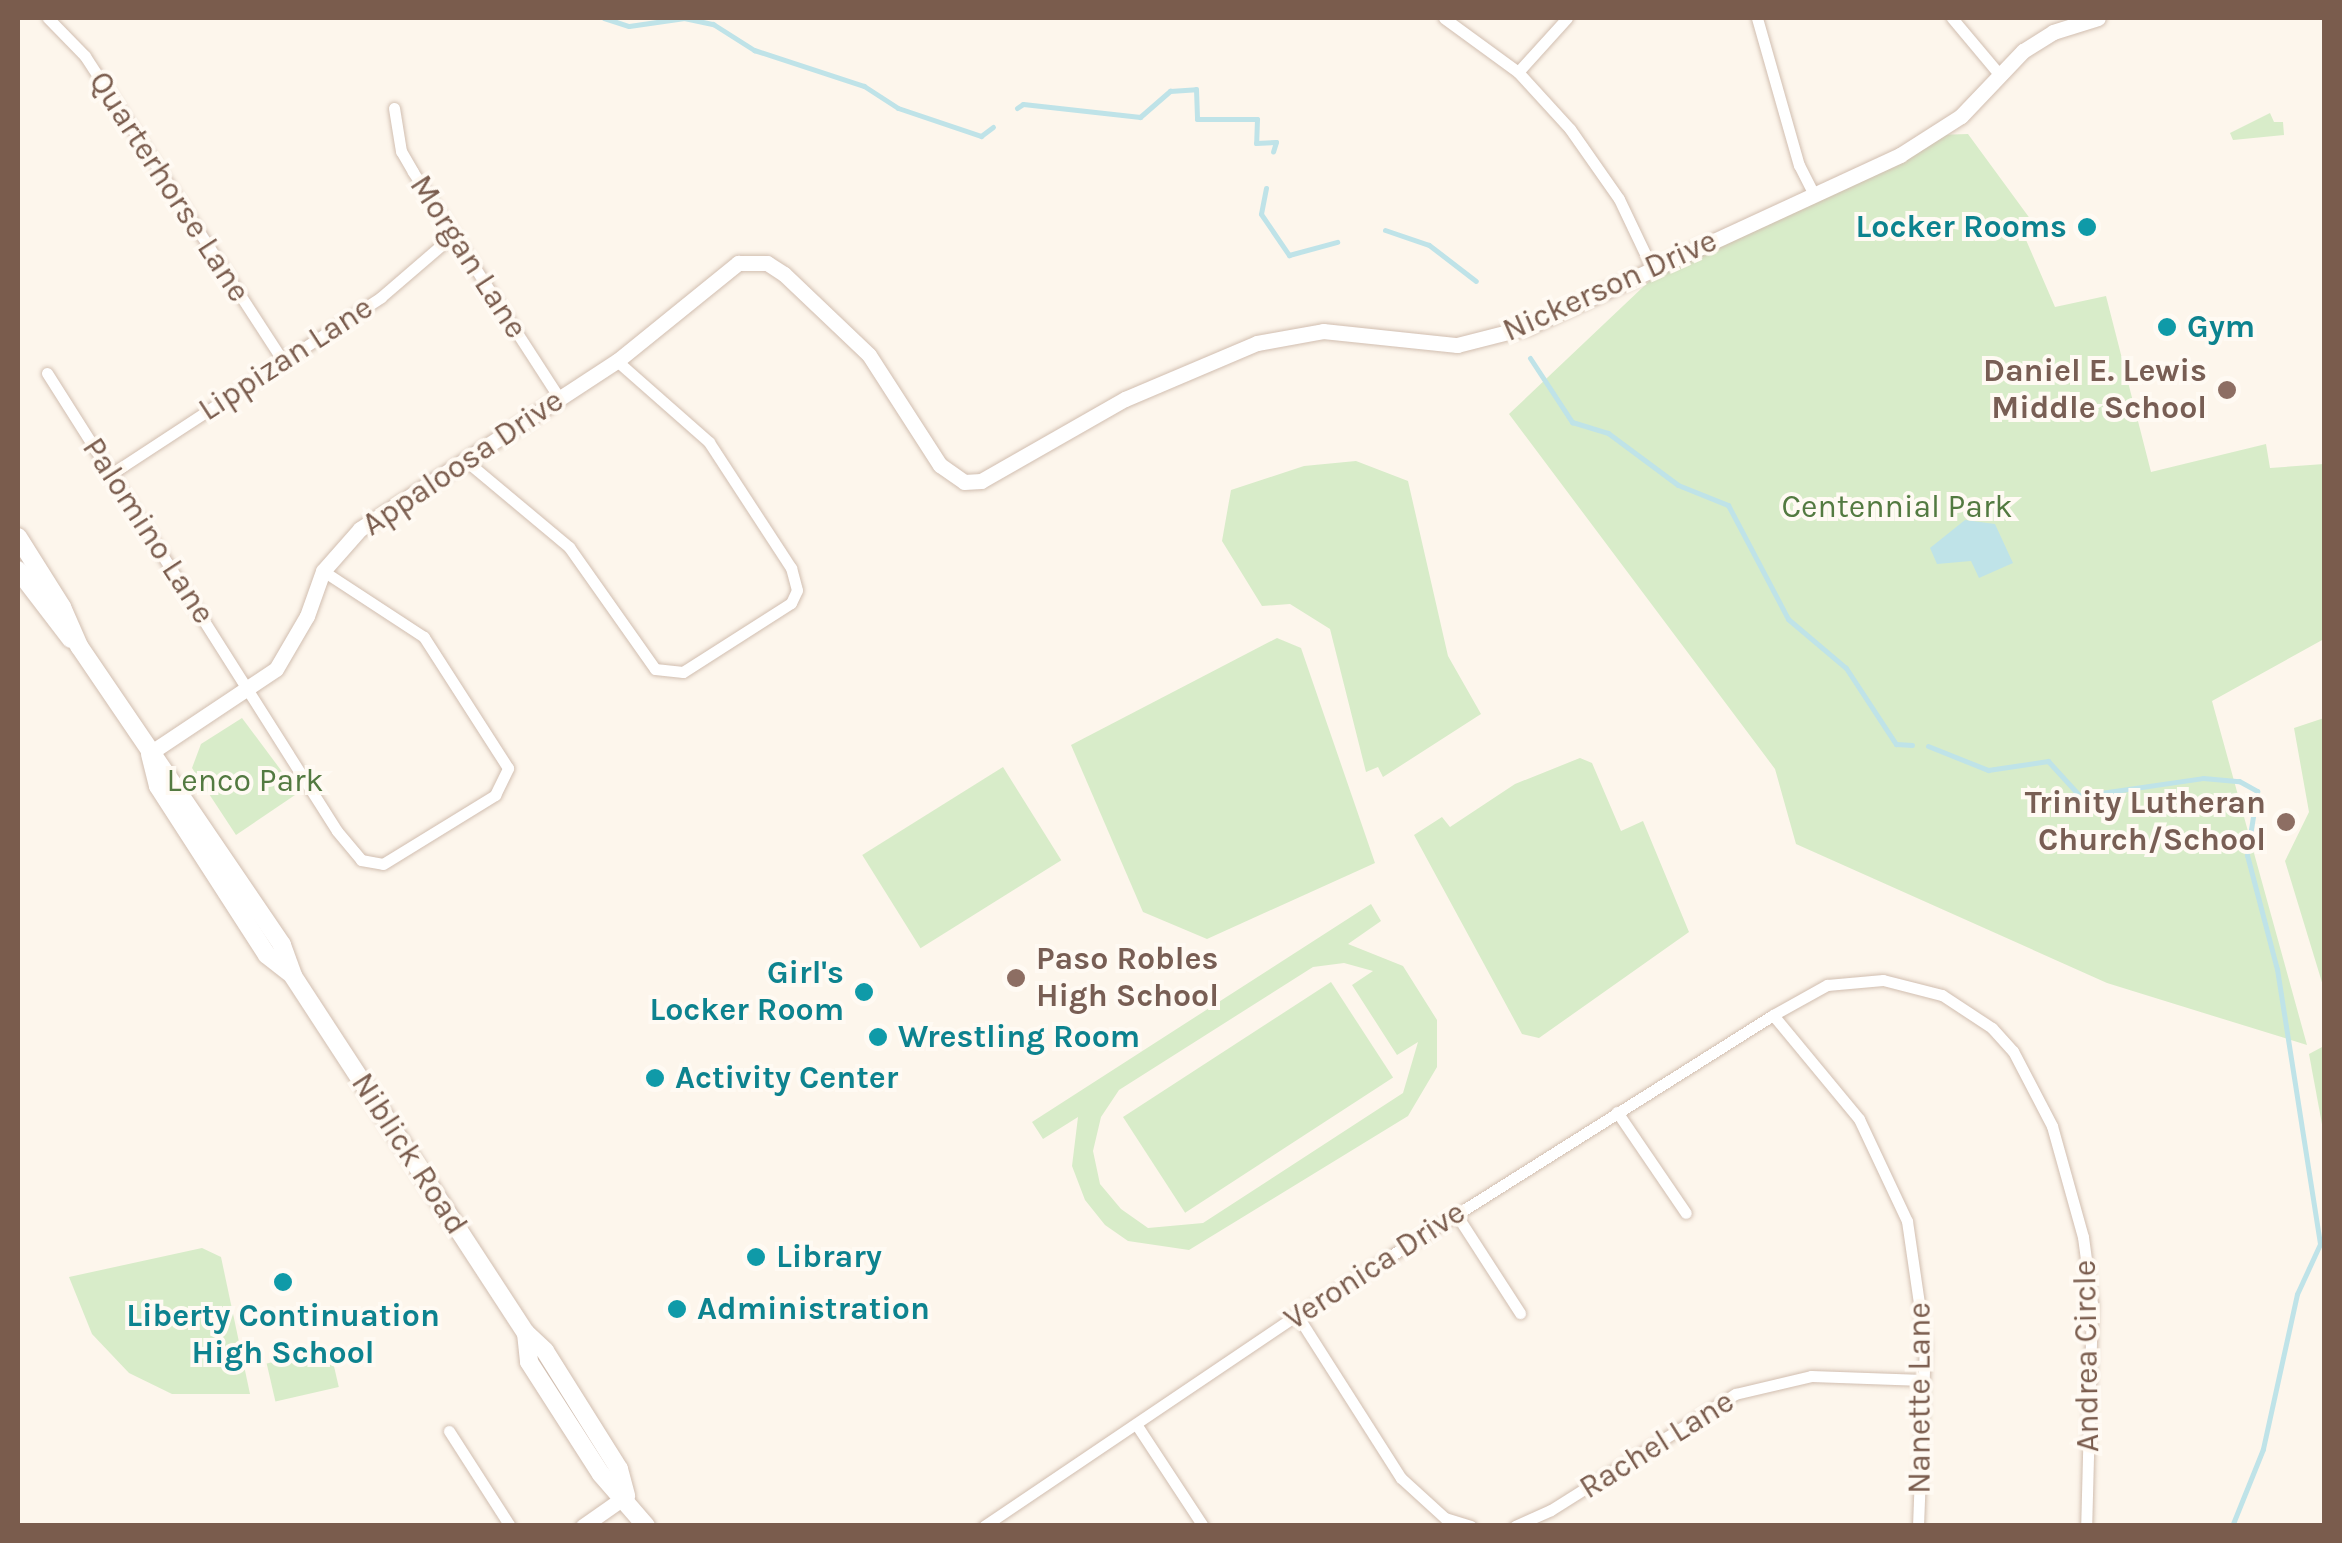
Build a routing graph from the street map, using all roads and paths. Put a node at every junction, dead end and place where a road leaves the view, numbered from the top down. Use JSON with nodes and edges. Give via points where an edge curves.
{"nodes":[{"id":1,"x":48,"y":18,"type":"edge"},
{"id":2,"x":1444,"y":18,"type":"edge"},
{"id":3,"x":1568,"y":18,"type":"edge"},
{"id":4,"x":1757,"y":18,"type":"edge"},
{"id":5,"x":1952,"y":18,"type":"edge"},
{"id":6,"x":2098,"y":18,"type":"edge"},
{"id":7,"x":1518,"y":72,"type":"junction"},
{"id":8,"x":1999,"y":74,"type":"junction"},
{"id":9,"x":394,"y":108,"type":"dead end"},
{"id":10,"x":1814,"y":194,"type":"junction"},
{"id":11,"x":453,"y":235,"type":"junction"},
{"id":12,"x":1650,"y":266,"type":"junction"},
{"id":13,"x":819,"y":306,"type":"joint"},
{"id":14,"x":617,"y":361,"type":"junction"},
{"id":15,"x":283,"y":362,"type":"junction"},
{"id":16,"x":47,"y":372,"type":"dead end"},
{"id":17,"x":560,"y":398,"type":"junction"},
{"id":18,"x":465,"y":460,"type":"junction"},
{"id":19,"x":111,"y":474,"type":"junction"},
{"id":20,"x":18,"y":537,"type":"edge"},
{"id":21,"x":18,"y":570,"type":"edge"},
{"id":22,"x":323,"y":571,"type":"junction"},
{"id":23,"x":79,"y":646,"type":"junction"},
{"id":24,"x":248,"y":689,"type":"junction"},
{"id":25,"x":150,"y":753,"type":"junction"},
{"id":26,"x":1773,"y":1015,"type":"junction"},
{"id":27,"x":1617,"y":1112,"type":"junction"},
{"id":28,"x":1686,"y":1213,"type":"dead end"},
{"id":29,"x":1456,"y":1214,"type":"junction"},
{"id":30,"x":1520,"y":1312,"type":"dead end"},
{"id":31,"x":1298,"y":1315,"type":"junction"},
{"id":32,"x":1923,"y":1380,"type":"junction"},
{"id":33,"x":1136,"y":1424,"type":"junction"},
{"id":34,"x":448,"y":1432,"type":"dead end"},
{"id":35,"x":626,"y":1496,"type":"junction"},
{"id":36,"x":990,"y":1524,"type":"edge"},
{"id":37,"x":510,"y":1526,"type":"edge"},
{"id":38,"x":584,"y":1526,"type":"edge"},
{"id":39,"x":646,"y":1526,"type":"edge"},
{"id":40,"x":1202,"y":1526,"type":"edge"},
{"id":41,"x":1470,"y":1526,"type":"edge"},
{"id":42,"x":1515,"y":1526,"type":"edge"},
{"id":43,"x":1918,"y":1526,"type":"edge"},
{"id":44,"x":2086,"y":1526,"type":"edge"}],
"edges":[{"from":1,"to":15,"type":"street","name":"Quarterhorse Lane","via":[[84,56]]},
{"from":2,"to":7,"type":"street"},
{"from":3,"to":7,"type":"street"},
{"from":4,"to":10,"type":"street","via":[[1799,165]]},
{"from":5,"to":8,"type":"street"},
{"from":6,"to":8,"type":"street","name":"Nickerson Drive","via":[[2052,32]]},
{"from":7,"to":12,"type":"street","via":[[1570,129],[1618,199]]},
{"from":8,"to":10,"type":"street","name":"Nickerson Drive","via":[[1940,132]]},
{"from":9,"to":11,"type":"street","name":"Morgan Lane","via":[[401,151]]},
{"from":10,"to":12,"type":"street","name":"Nickerson Drive"},
{"from":11,"to":15,"type":"street","name":"Lippizan Lane","via":[[381,297]]},
{"from":11,"to":17,"type":"street","name":"Morgan Lane"},
{"from":12,"to":13,"type":"street","name":"Nickerson Drive","via":[[1484,342],[1415,344],[1322,331],[1257,343],[1125,399],[1004,473],[964,482],[940,464],[869,355]]},
{"from":13,"to":14,"type":"street","name":"Appaloosa Drive","via":[[784,274],[750,259]]},
{"from":14,"to":17,"type":"street","name":"Appaloosa Drive"},
{"from":14,"to":18,"type":"street","via":[[709,442],[791,568],[791,603],[683,672],[655,669],[569,547]]},
{"from":15,"to":19,"type":"street","name":"Lippizan Lane"},
{"from":16,"to":19,"type":"street","name":"Palomino Lane"},
{"from":17,"to":18,"type":"street","name":"Appaloosa Drive"},
{"from":18,"to":22,"type":"street","name":"Appaloosa Drive","via":[[360,529]]},
{"from":19,"to":24,"type":"street","name":"Palomino Lane"},
{"from":20,"to":23,"type":"main road","name":"Niblick Road"},
{"from":21,"to":23,"type":"main road","name":"Niblick Road","via":[[48,616]]},
{"from":22,"to":24,"type":"street","name":"Appaloosa Drive","via":[[294,644],[276,670]]},
{"from":22,"to":24,"type":"street","name":"Palomino Lane","via":[[424,637],[503,752],[508,768],[496,795],[383,864],[360,860]]},
{"from":23,"to":25,"type":"main road","name":"Niblick Road"},
{"from":24,"to":25,"type":"street","name":"Appaloosa Drive"},
{"from":25,"to":35,"type":"main road","name":"Niblick Road","via":[[168,801],[267,955],[293,976],[526,1333],[545,1350],[619,1469]]},
{"from":26,"to":27,"type":"street","name":"Veronica Drive"},
{"from":26,"to":32,"type":"street","name":"Nanette Lane","via":[[1859,1119],[1894,1182],[1918,1264]]},
{"from":26,"to":44,"type":"street","name":"Andrea Circle","via":[[1827,986],[1902,982],[1968,1008],[2013,1051],[2052,1126],[2084,1237],[2094,1356]]},
{"from":27,"to":28,"type":"street"},
{"from":27,"to":29,"type":"street","name":"Veronica Drive"},
{"from":29,"to":30,"type":"street"},
{"from":29,"to":31,"type":"street","name":"Veronica Drive"},
{"from":31,"to":33,"type":"street","name":"Veronica Drive"},
{"from":31,"to":41,"type":"street","via":[[1400,1478],[1433,1510]]},
{"from":32,"to":42,"type":"street","name":"Rachel Lane","via":[[1811,1376],[1734,1394]]},
{"from":32,"to":43,"type":"street","name":"Nanette Lane"},
{"from":33,"to":36,"type":"street","name":"Veronica Drive"},
{"from":33,"to":40,"type":"street"},
{"from":34,"to":37,"type":"street"},
{"from":35,"to":38,"type":"street"},
{"from":35,"to":39,"type":"main road","name":"Niblick Road"}]}
